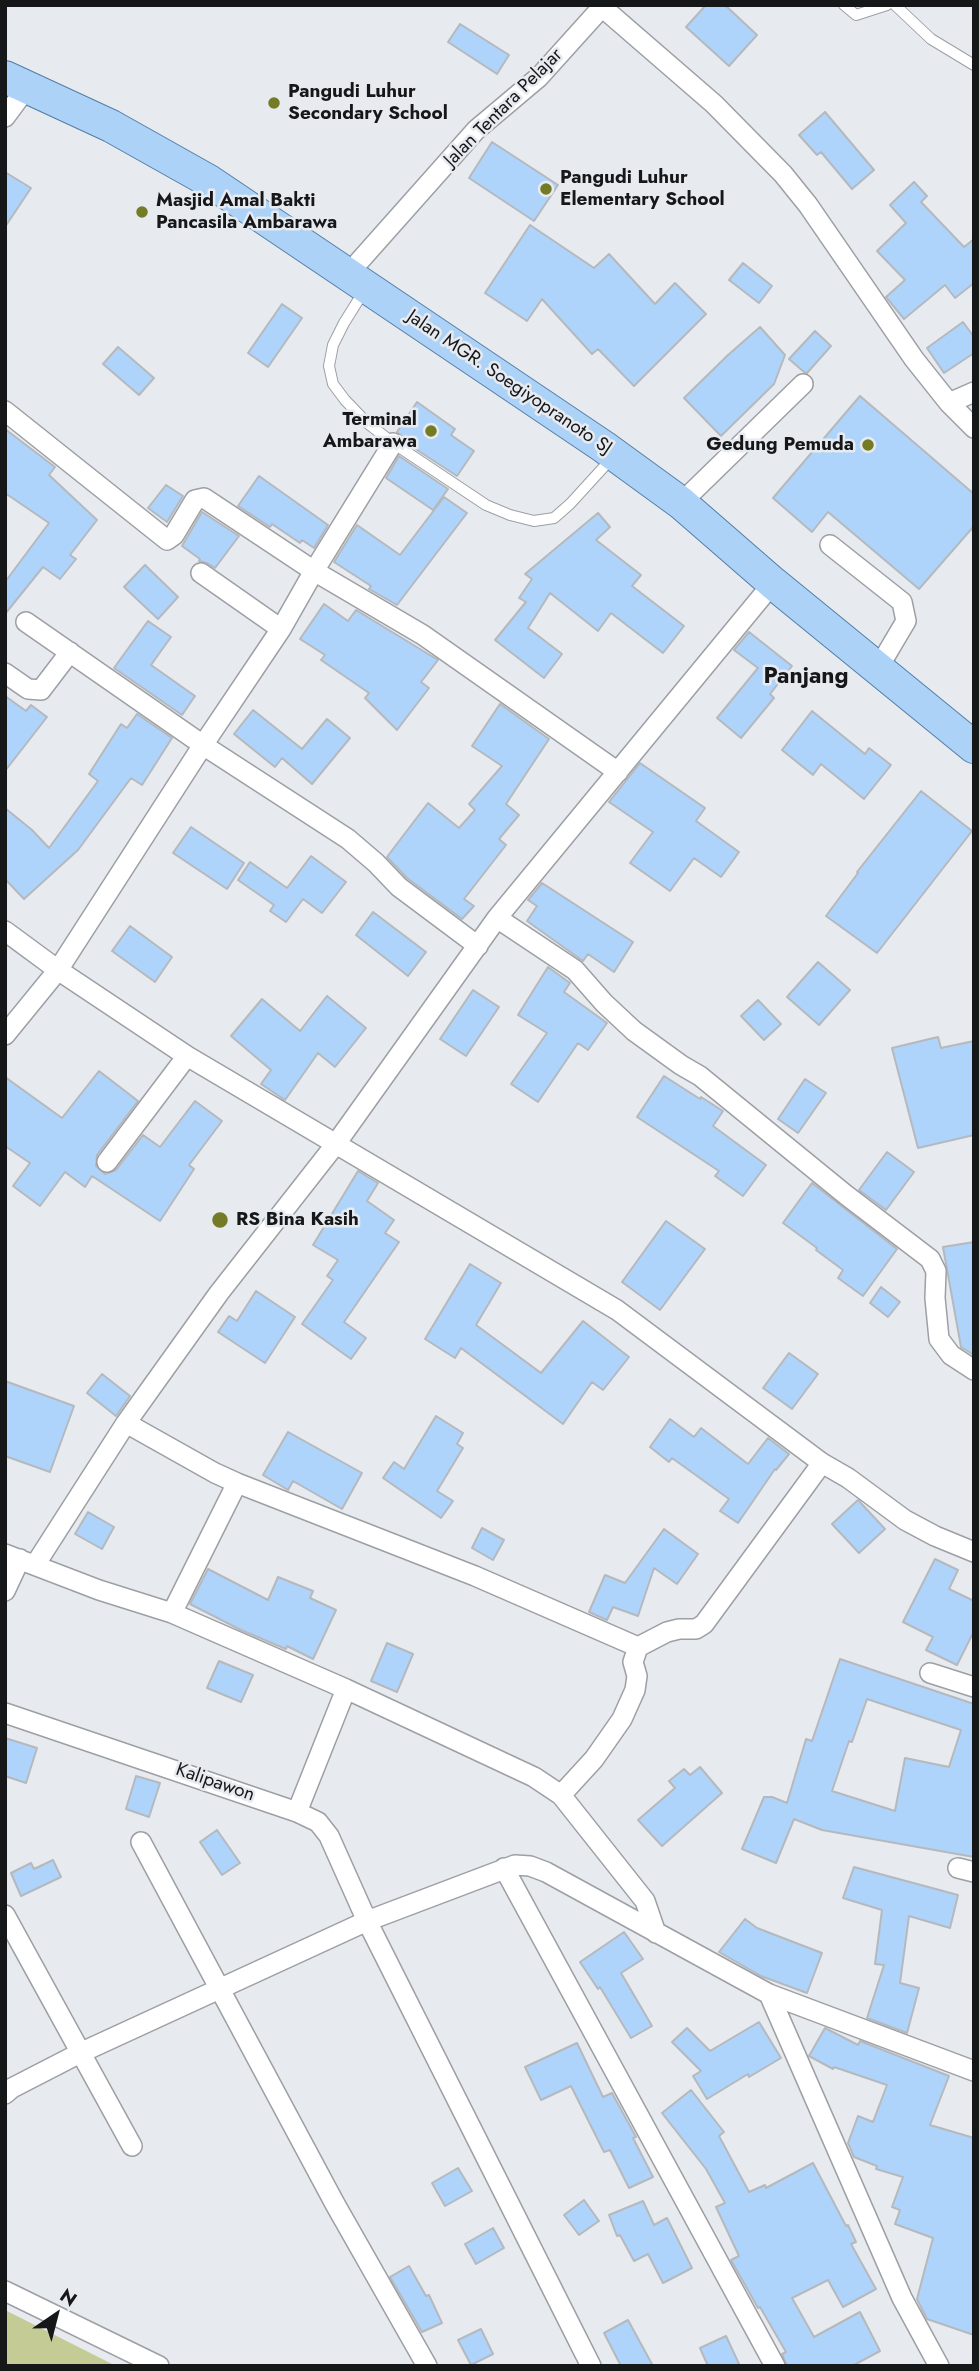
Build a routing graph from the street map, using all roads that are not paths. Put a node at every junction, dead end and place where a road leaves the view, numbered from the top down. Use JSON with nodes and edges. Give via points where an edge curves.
{"nodes":[{"id":1,"x":844,"y":5,"type":"edge"},
{"id":2,"x":887,"y":5,"type":"edge"},
{"id":3,"x":895,"y":5,"type":"edge"},
{"id":4,"x":603,"y":6,"type":"edge"},
{"id":5,"x":974,"y":65,"type":"edge"},
{"id":6,"x":17,"y":82,"type":"edge"},
{"id":7,"x":5,"y":117,"type":"edge"},
{"id":8,"x":358,"y":281,"type":"junction"},
{"id":9,"x":803,"y":384,"type":"dead end"},
{"id":10,"x":974,"y":392,"type":"edge"},
{"id":11,"x":949,"y":403,"type":"junction"},
{"id":12,"x":5,"y":411,"type":"edge"},
{"id":13,"x":974,"y":428,"type":"edge"},
{"id":14,"x":393,"y":443,"type":"junction"},
{"id":15,"x":615,"y":455,"type":"junction"},
{"id":16,"x":681,"y":503,"type":"junction"},
{"id":17,"x":830,"y":545,"type":"dead end"},
{"id":18,"x":314,"y":571,"type":"junction"},
{"id":19,"x":201,"y":573,"type":"dead end"},
{"id":20,"x":773,"y":583,"type":"junction"},
{"id":21,"x":26,"y":622,"type":"dead end"},
{"id":22,"x":281,"y":629,"type":"junction"},
{"id":23,"x":70,"y":652,"type":"junction"},
{"id":24,"x":877,"y":670,"type":"junction"},
{"id":25,"x":5,"y":673,"type":"edge"},
{"id":26,"x":203,"y":745,"type":"junction"},
{"id":27,"x":974,"y":747,"type":"edge"},
{"id":28,"x":618,"y":772,"type":"junction"},
{"id":29,"x":497,"y":918,"type":"junction"},
{"id":30,"x":5,"y":931,"type":"edge"},
{"id":31,"x":478,"y":946,"type":"junction"},
{"id":32,"x":58,"y":970,"type":"junction"},
{"id":33,"x":5,"y":1035,"type":"edge"},
{"id":34,"x":187,"y":1056,"type":"junction"},
{"id":35,"x":335,"y":1145,"type":"junction"},
{"id":36,"x":107,"y":1162,"type":"dead end"},
{"id":37,"x":974,"y":1370,"type":"edge"},
{"id":38,"x":126,"y":1423,"type":"junction"},
{"id":39,"x":822,"y":1462,"type":"junction"},
{"id":40,"x":237,"y":1483,"type":"junction"},
{"id":41,"x":974,"y":1552,"type":"edge"},
{"id":42,"x":20,"y":1559,"type":"edge"},
{"id":43,"x":5,"y":1591,"type":"edge"},
{"id":44,"x":172,"y":1614,"type":"junction"},
{"id":45,"x":638,"y":1647,"type":"junction"},
{"id":46,"x":930,"y":1673,"type":"dead end"},
{"id":47,"x":974,"y":1687,"type":"edge"},
{"id":48,"x":346,"y":1689,"type":"junction"},
{"id":49,"x":5,"y":1713,"type":"edge"},
{"id":50,"x":561,"y":1795,"type":"junction"},
{"id":51,"x":297,"y":1812,"type":"junction"},
{"id":52,"x":141,"y":1842,"type":"dead end"},
{"id":53,"x":504,"y":1868,"type":"junction"},
{"id":54,"x":5,"y":1915,"type":"edge"},
{"id":55,"x":367,"y":1921,"type":"junction"},
{"id":56,"x":656,"y":1933,"type":"junction"},
{"id":57,"x":221,"y":1988,"type":"junction"},
{"id":58,"x":769,"y":1994,"type":"junction"},
{"id":59,"x":80,"y":2053,"type":"junction"},
{"id":60,"x":974,"y":2071,"type":"edge"},
{"id":61,"x":5,"y":2094,"type":"edge"},
{"id":62,"x":132,"y":2147,"type":"dead end"},
{"id":63,"x":5,"y":2291,"type":"edge"},
{"id":64,"x":159,"y":2366,"type":"edge"},
{"id":65,"x":427,"y":2366,"type":"edge"},
{"id":66,"x":591,"y":2366,"type":"edge"},
{"id":67,"x":775,"y":2366,"type":"edge"},
{"id":68,"x":939,"y":2366,"type":"edge"}],
"edges":[{"from":1,"to":2,"type":"lane","via":[[856,15]]},
{"from":3,"to":5,"type":"lane","via":[[931,39]]},
{"from":4,"to":8,"type":"street","name":"Jalan Tentara Pelajar","via":[[539,76],[476,130]]},
{"from":4,"to":11,"type":"street","via":[[714,104],[783,174]]},
{"from":6,"to":7,"type":"street"},
{"from":6,"to":8,"type":"main road","name":"Jalan MGR. Soegiyopranoto SJ","via":[[111,126],[209,181]]},
{"from":8,"to":14,"type":"lane","via":[[329,366],[333,384],[345,400]]},
{"from":8,"to":15,"type":"main road","name":"Jalan MGR. Soegiyopranoto SJ"},
{"from":9,"to":16,"type":"street"},
{"from":10,"to":11,"type":"street"},
{"from":11,"to":13,"type":"street"},
{"from":12,"to":18,"type":"street","via":[[167,540],[195,500],[204,498]]},
{"from":14,"to":15,"type":"lane","via":[[486,505],[534,521],[554,518],[570,505]]},
{"from":14,"to":18,"type":"street"},
{"from":15,"to":16,"type":"main road","name":"Jalan MGR. Soegiyopranoto SJ"},
{"from":16,"to":20,"type":"main road","name":"Jalan MGR. Soegiyopranoto SJ"},
{"from":17,"to":24,"type":"street","via":[[902,602],[906,621]]},
{"from":18,"to":22,"type":"street"},
{"from":18,"to":28,"type":"street","via":[[423,635]]},
{"from":19,"to":22,"type":"street"},
{"from":20,"to":24,"type":"main road","name":"Jalan MGR. Soegiyopranoto SJ"},
{"from":20,"to":28,"type":"street"},
{"from":21,"to":23,"type":"street"},
{"from":22,"to":26,"type":"street"},
{"from":23,"to":25,"type":"street","via":[[41,690],[28,689]]},
{"from":23,"to":26,"type":"street"},
{"from":24,"to":27,"type":"main road","name":"Jalan MGR. Soegiyopranoto SJ"},
{"from":26,"to":31,"type":"street","via":[[348,839],[399,887]]},
{"from":26,"to":32,"type":"street"},
{"from":28,"to":29,"type":"street"},
{"from":29,"to":31,"type":"street"},
{"from":29,"to":37,"type":"street","via":[[575,970],[634,1031],[700,1076],[930,1259],[936,1272],[939,1339],[951,1355]]},
{"from":30,"to":32,"type":"street"},
{"from":31,"to":35,"type":"street"},
{"from":32,"to":33,"type":"street"},
{"from":32,"to":34,"type":"street"},
{"from":34,"to":35,"type":"street"},
{"from":34,"to":36,"type":"street"},
{"from":35,"to":38,"type":"street","via":[[219,1293]]},
{"from":35,"to":39,"type":"street","via":[[617,1310]]},
{"from":38,"to":40,"type":"street"},
{"from":38,"to":42,"type":"street"},
{"from":39,"to":41,"type":"street","via":[[905,1520]]},
{"from":39,"to":45,"type":"street","via":[[704,1624],[667,1632]]},
{"from":40,"to":44,"type":"street"},
{"from":40,"to":45,"type":"street","via":[[475,1576]]},
{"from":42,"to":43,"type":"street"},
{"from":42,"to":44,"type":"street"},
{"from":44,"to":48,"type":"street"},
{"from":45,"to":50,"type":"street","via":[[633,1662],[635,1690],[622,1718],[594,1759]]},
{"from":46,"to":47,"type":"street"},
{"from":48,"to":50,"type":"street","via":[[534,1776]]},
{"from":48,"to":51,"type":"street"},
{"from":49,"to":51,"type":"street","name":"Kalipawon"},
{"from":50,"to":56,"type":"street","via":[[646,1901]]},
{"from":51,"to":55,"type":"street","name":"Kalipawon","via":[[318,1822],[329,1836]]},
{"from":52,"to":57,"type":"street"},
{"from":53,"to":55,"type":"street"},
{"from":53,"to":56,"type":"street","via":[[530,1866],[546,1872]]},
{"from":53,"to":67,"type":"street"},
{"from":54,"to":59,"type":"street"},
{"from":55,"to":57,"type":"street"},
{"from":55,"to":66,"type":"street","name":"Kalipawon"},
{"from":56,"to":58,"type":"street"},
{"from":57,"to":59,"type":"street"},
{"from":57,"to":65,"type":"street"},
{"from":58,"to":60,"type":"street"},
{"from":58,"to":68,"type":"street","via":[[902,2298]]},
{"from":59,"to":61,"type":"street"},
{"from":59,"to":62,"type":"street"},
{"from":63,"to":64,"type":"street"}]}
